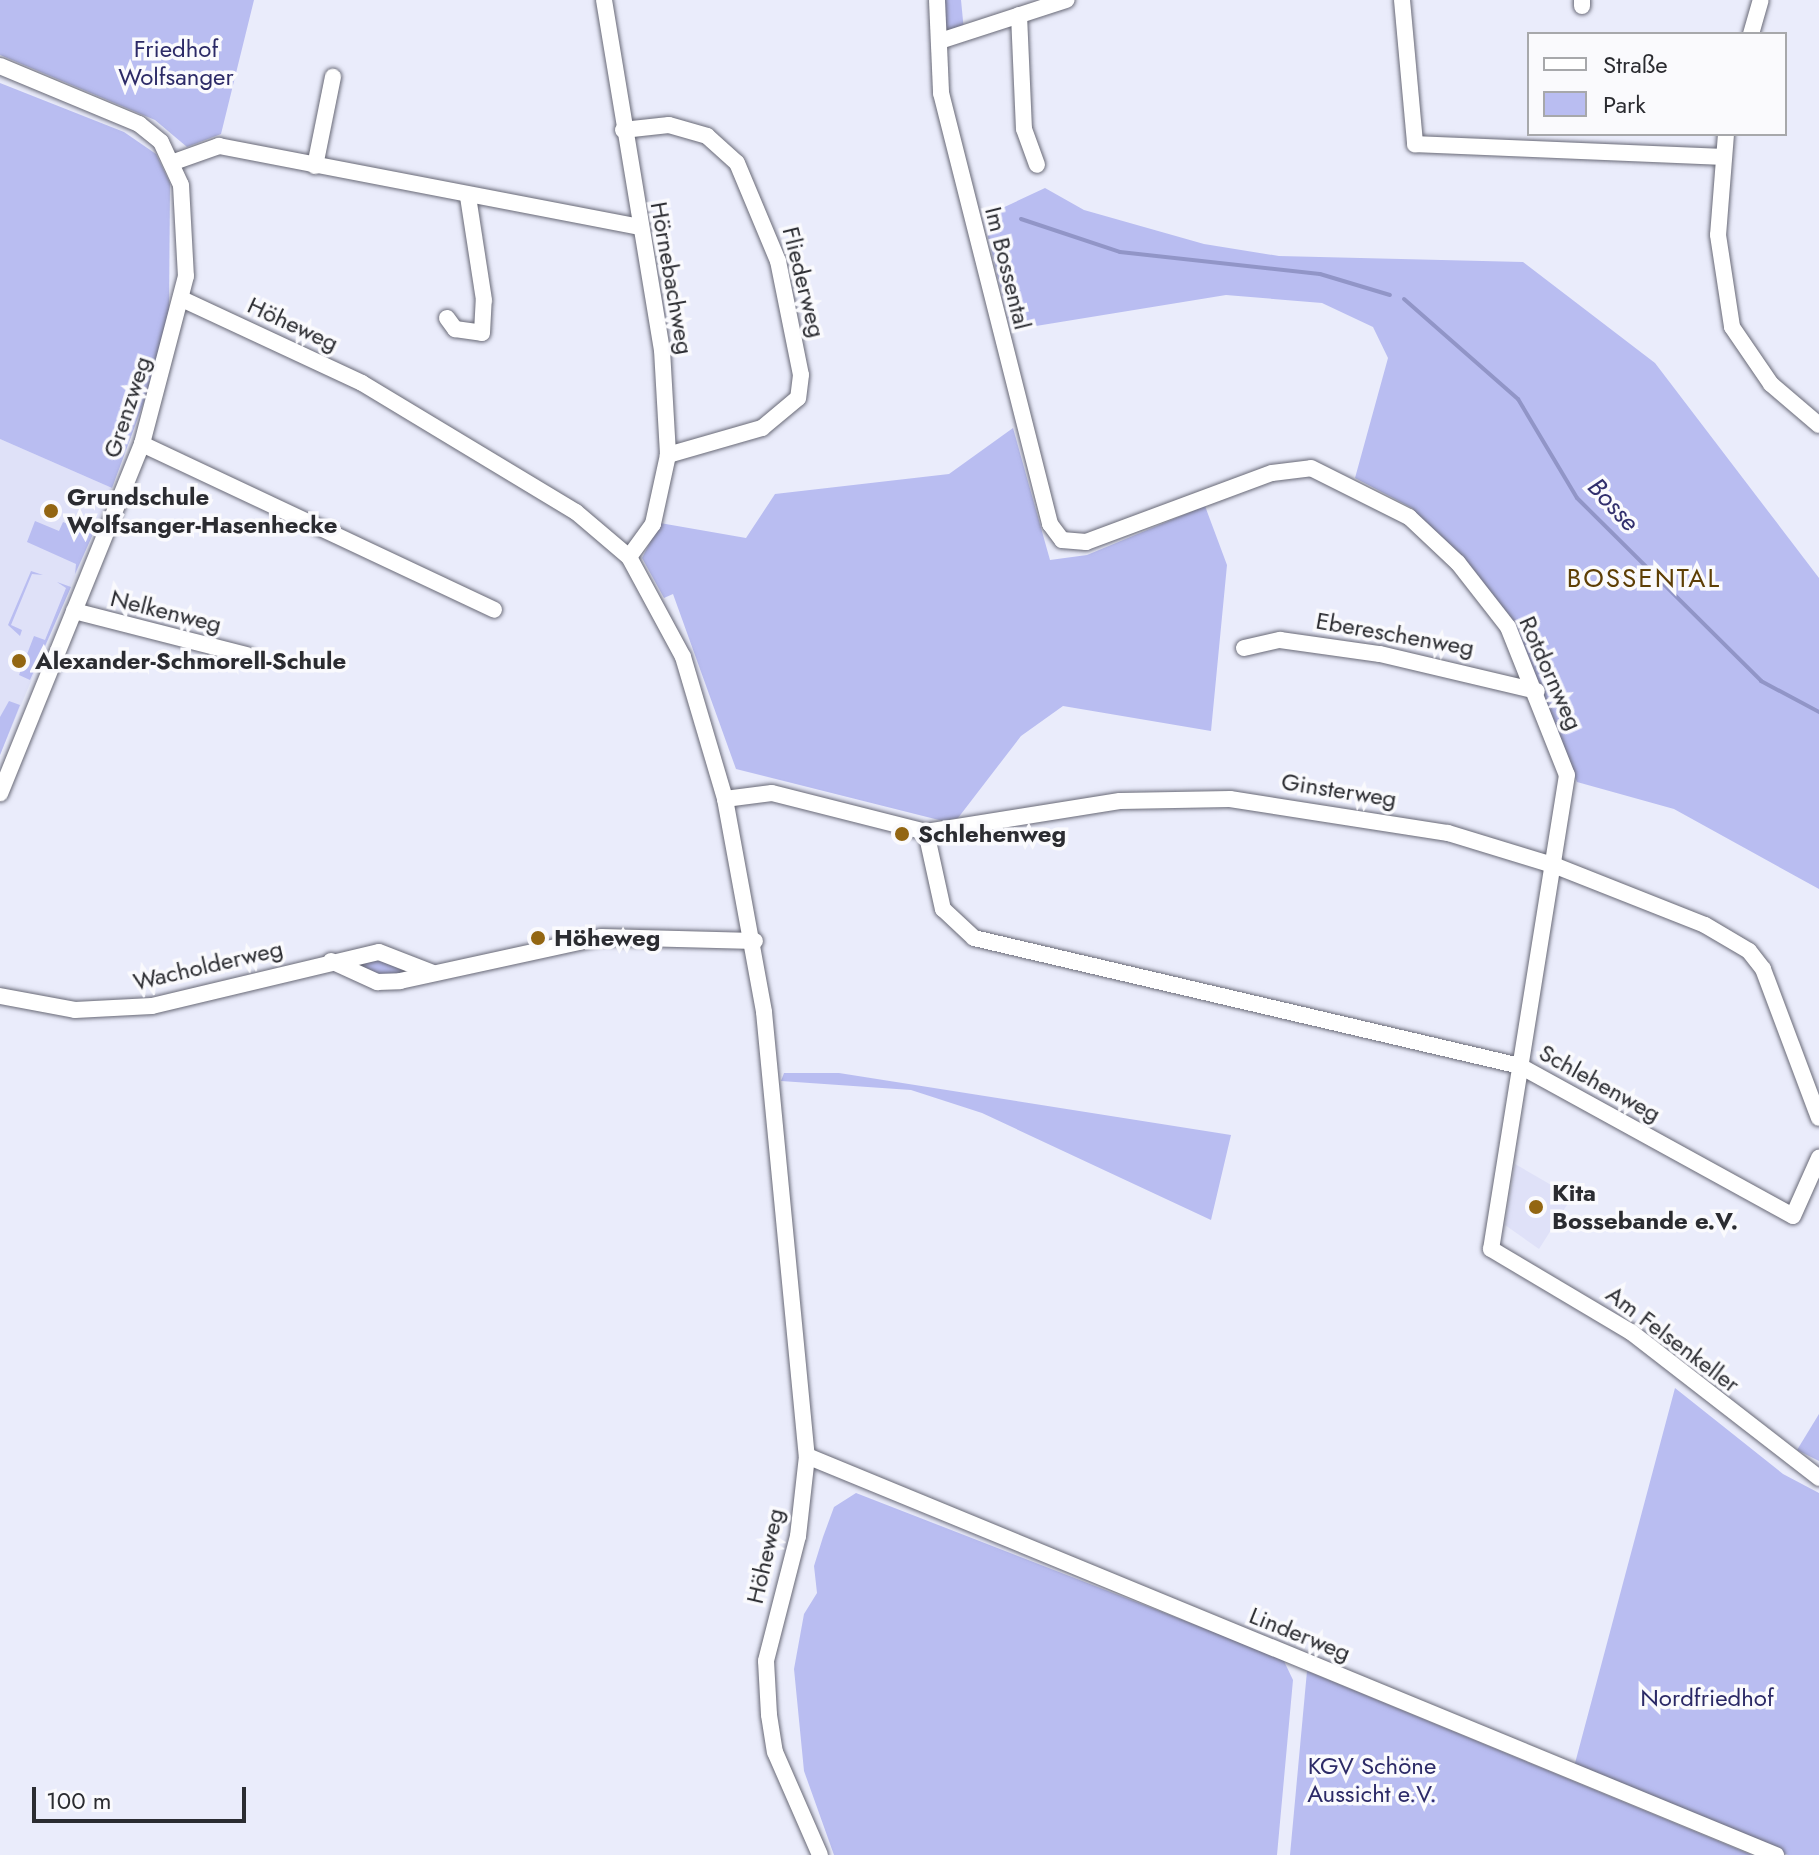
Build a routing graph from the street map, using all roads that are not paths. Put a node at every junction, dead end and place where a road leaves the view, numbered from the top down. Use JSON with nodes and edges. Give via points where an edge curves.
{"nodes":[{"id":1,"x":604,"y":0,"type":"edge"},
{"id":2,"x":937,"y":0,"type":"edge"},
{"id":3,"x":1066,"y":0,"type":"edge"},
{"id":4,"x":1402,"y":0,"type":"edge"},
{"id":5,"x":1761,"y":0,"type":"edge"},
{"id":6,"x":1019,"y":15,"type":"junction"},
{"id":7,"x":1752,"y":32,"type":"edge"},
{"id":8,"x":940,"y":41,"type":"junction"},
{"id":9,"x":0,"y":66,"type":"edge"},
{"id":10,"x":333,"y":77,"type":"dead end"},
{"id":11,"x":623,"y":130,"type":"junction"},
{"id":12,"x":1726,"y":136,"type":"edge"},
{"id":13,"x":1723,"y":157,"type":"junction"},
{"id":14,"x":174,"y":162,"type":"junction"},
{"id":15,"x":1037,"y":165,"type":"dead end"},
{"id":16,"x":315,"y":166,"type":"junction"},
{"id":17,"x":468,"y":197,"type":"junction"},
{"id":18,"x":639,"y":227,"type":"junction"},
{"id":19,"x":184,"y":300,"type":"junction"},
{"id":20,"x":447,"y":318,"type":"dead end"},
{"id":21,"x":1819,"y":425,"type":"edge"},
{"id":22,"x":142,"y":444,"type":"junction"},
{"id":23,"x":668,"y":455,"type":"junction"},
{"id":24,"x":1062,"y":540,"type":"joint"},
{"id":25,"x":629,"y":557,"type":"junction"},
{"id":26,"x":494,"y":610,"type":"dead end"},
{"id":27,"x":74,"y":611,"type":"junction"},
{"id":28,"x":1244,"y":648,"type":"dead end"},
{"id":29,"x":247,"y":655,"type":"dead end"},
{"id":30,"x":1537,"y":691,"type":"junction"},
{"id":31,"x":0,"y":793,"type":"edge"},
{"id":32,"x":725,"y":799,"type":"junction"},
{"id":33,"x":926,"y":832,"type":"junction"},
{"id":34,"x":1556,"y":866,"type":"junction"},
{"id":35,"x":755,"y":941,"type":"junction"},
{"id":36,"x":331,"y":961,"type":"junction"},
{"id":37,"x":433,"y":973,"type":"junction"},
{"id":38,"x":0,"y":996,"type":"edge"},
{"id":39,"x":1520,"y":1066,"type":"junction"},
{"id":40,"x":1819,"y":1118,"type":"edge"},
{"id":41,"x":1819,"y":1158,"type":"edge"},
{"id":42,"x":1491,"y":1249,"type":"joint"},
{"id":43,"x":807,"y":1456,"type":"junction"},
{"id":44,"x":1819,"y":1478,"type":"edge"},
{"id":45,"x":820,"y":1855,"type":"edge"},
{"id":46,"x":1776,"y":1855,"type":"edge"}],
"edges":[{"from":1,"to":11,"type":"street","name":"Hörnebachweg"},
{"from":2,"to":8,"type":"street","name":"Im Bossental"},
{"from":3,"to":6,"type":"street"},
{"from":4,"to":13,"type":"street","via":[[1415,144]]},
{"from":5,"to":7,"type":"street"},
{"from":6,"to":8,"type":"street"},
{"from":6,"to":15,"type":"street","via":[[1024,129]]},
{"from":8,"to":24,"type":"street","name":"Im Bossental","via":[[941,93],[995,322],[1050,524]]},
{"from":9,"to":14,"type":"street","via":[[139,124]]},
{"from":10,"to":16,"type":"street"},
{"from":11,"to":18,"type":"street","name":"Hörnebachweg"},
{"from":11,"to":23,"type":"street","name":"Fliederweg","via":[[669,125],[707,136],[737,163],[778,261],[801,375],[798,398],[762,428]]},
{"from":12,"to":13,"type":"street"},
{"from":13,"to":21,"type":"street","via":[[1719,282],[1732,327],[1751,362]]},
{"from":14,"to":16,"type":"street","via":[[219,146]]},
{"from":14,"to":19,"type":"street"},
{"from":16,"to":17,"type":"street"},
{"from":17,"to":18,"type":"street"},
{"from":17,"to":20,"type":"street","via":[[482,333],[455,329]]},
{"from":18,"to":23,"type":"street","name":"Hörnebachweg","via":[[662,350]]},
{"from":19,"to":22,"type":"street","name":"Grenzweg"},
{"from":19,"to":25,"type":"street","name":"Höheweg","via":[[452,433],[576,512]]},
{"from":22,"to":26,"type":"street"},
{"from":22,"to":27,"type":"street","name":"Grenzweg"},
{"from":23,"to":25,"type":"street","name":"Hörnebachweg","via":[[653,524]]},
{"from":24,"to":30,"type":"street","name":"Rotdornweg","via":[[1086,542],[1272,473],[1311,468],[1409,517],[1458,563],[1508,627]]},
{"from":25,"to":32,"type":"street","name":"Höheweg","via":[[683,657]]},
{"from":27,"to":29,"type":"street","name":"Nelkenweg"},
{"from":27,"to":31,"type":"street","name":"Grenzweg"},
{"from":28,"to":30,"type":"street","name":"Ebereschenweg","via":[[1280,640],[1380,654]]},
{"from":30,"to":34,"type":"street","name":"Rotdornweg","via":[[1567,775]]},
{"from":32,"to":33,"type":"street","name":"Ginsterweg","via":[[772,793]]},
{"from":32,"to":35,"type":"street","name":"Höheweg"},
{"from":33,"to":34,"type":"street","name":"Ginsterweg","via":[[1120,801],[1230,799],[1448,833]]},
{"from":33,"to":39,"type":"street","name":"Schlehenweg","via":[[943,909],[974,938]]},
{"from":34,"to":39,"type":"street","name":"Rotdornweg"},
{"from":34,"to":40,"type":"street","name":"Ginsterweg","via":[[1705,925],[1749,951],[1763,969]]},
{"from":35,"to":37,"type":"street","via":[[601,937]]},
{"from":35,"to":43,"type":"street","name":"Höheweg"},
{"from":36,"to":37,"type":"street","name":"Wacholderweg","via":[[379,952]]},
{"from":36,"to":37,"type":"street","via":[[377,982]]},
{"from":36,"to":38,"type":"street","name":"Wacholderweg","via":[[152,1006],[75,1010]]},
{"from":39,"to":41,"type":"street","name":"Schlehenweg","via":[[1793,1216]]},
{"from":39,"to":42,"type":"street","name":"Rotdornweg"},
{"from":42,"to":44,"type":"street","name":"Am Felsenkeller","via":[[1631,1332]]},
{"from":43,"to":45,"type":"street","name":"Höheweg","via":[[798,1536],[766,1661],[775,1752]]},
{"from":43,"to":46,"type":"street","name":"Linderweg"}]}
